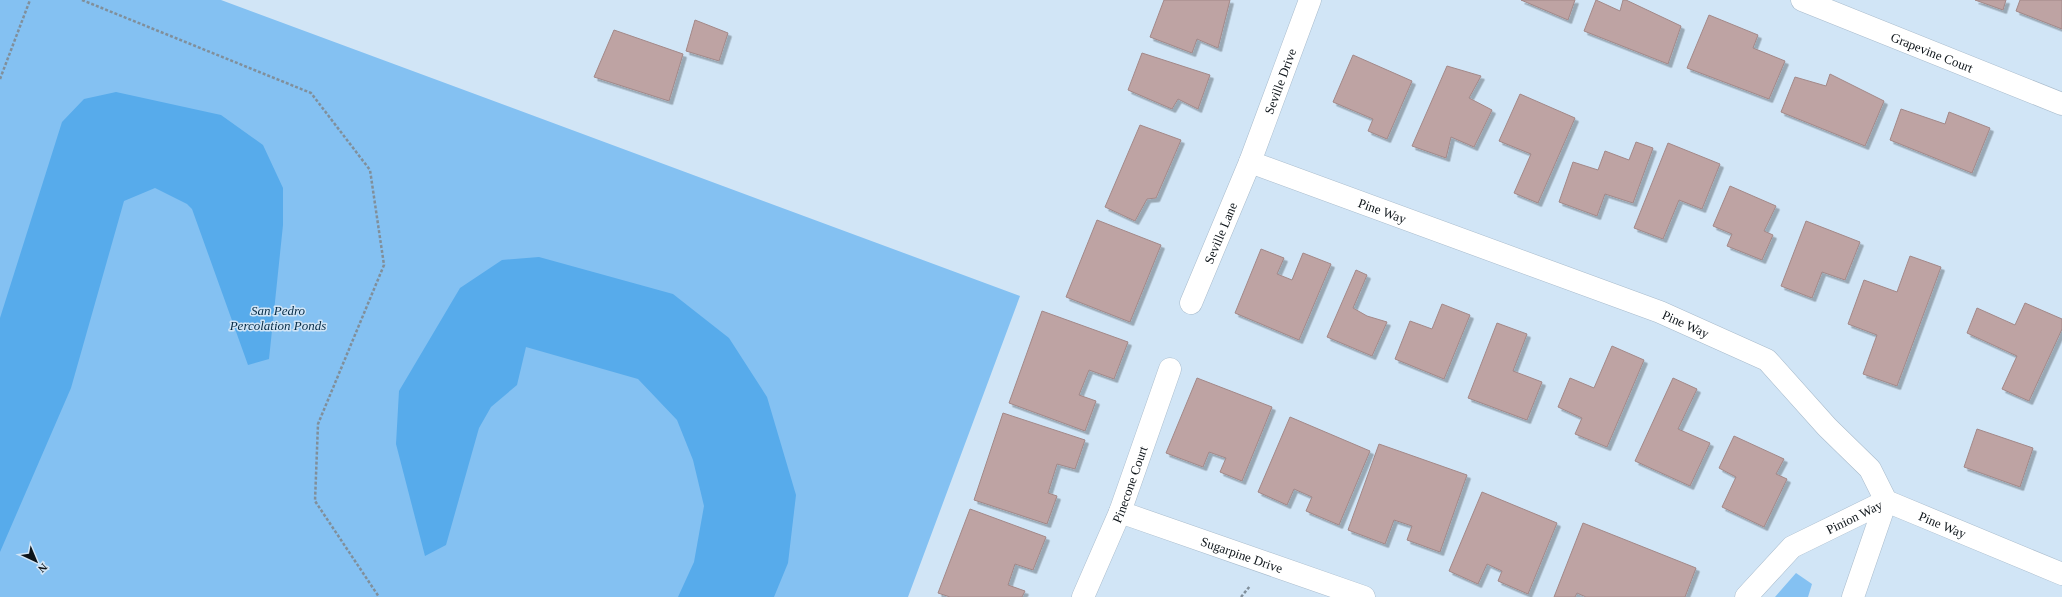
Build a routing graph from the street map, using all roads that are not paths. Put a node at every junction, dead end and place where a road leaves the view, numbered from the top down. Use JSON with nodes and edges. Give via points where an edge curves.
{"nodes":[{"id":1,"x":1310,"y":0,"type":"edge"},
{"id":2,"x":1802,"y":0,"type":"edge"},
{"id":3,"x":2062,"y":104,"type":"edge"},
{"id":4,"x":1250,"y":162,"type":"junction"},
{"id":5,"x":1191,"y":303,"type":"dead end"},
{"id":6,"x":1170,"y":369,"type":"dead end"},
{"id":7,"x":1886,"y":501,"type":"junction"},
{"id":8,"x":1120,"y":512,"type":"junction"},
{"id":9,"x":2062,"y":574,"type":"edge"},
{"id":10,"x":1083,"y":597,"type":"edge"},
{"id":11,"x":1364,"y":597,"type":"edge"},
{"id":12,"x":1746,"y":597,"type":"edge"},
{"id":13,"x":1852,"y":597,"type":"edge"}],
"edges":[{"from":1,"to":4,"type":"street","name":"Seville Drive"},
{"from":2,"to":3,"type":"street","name":"Grapevine Court"},
{"from":4,"to":5,"type":"street","name":"Seville Lane"},
{"from":4,"to":7,"type":"street","name":"Pine Way","via":[[1660,312],[1767,360],[1827,427],[1870,469]]},
{"from":6,"to":8,"type":"street","name":"Pinecone Court"},
{"from":7,"to":9,"type":"street","name":"Pine Way"},
{"from":7,"to":12,"type":"street","name":"Pinion Way","via":[[1792,547]]},
{"from":7,"to":13,"type":"street","name":"Pinion Way"},
{"from":8,"to":10,"type":"street","name":"Pinecone Court"},
{"from":8,"to":11,"type":"street","name":"Sugarpine Drive"}]}
